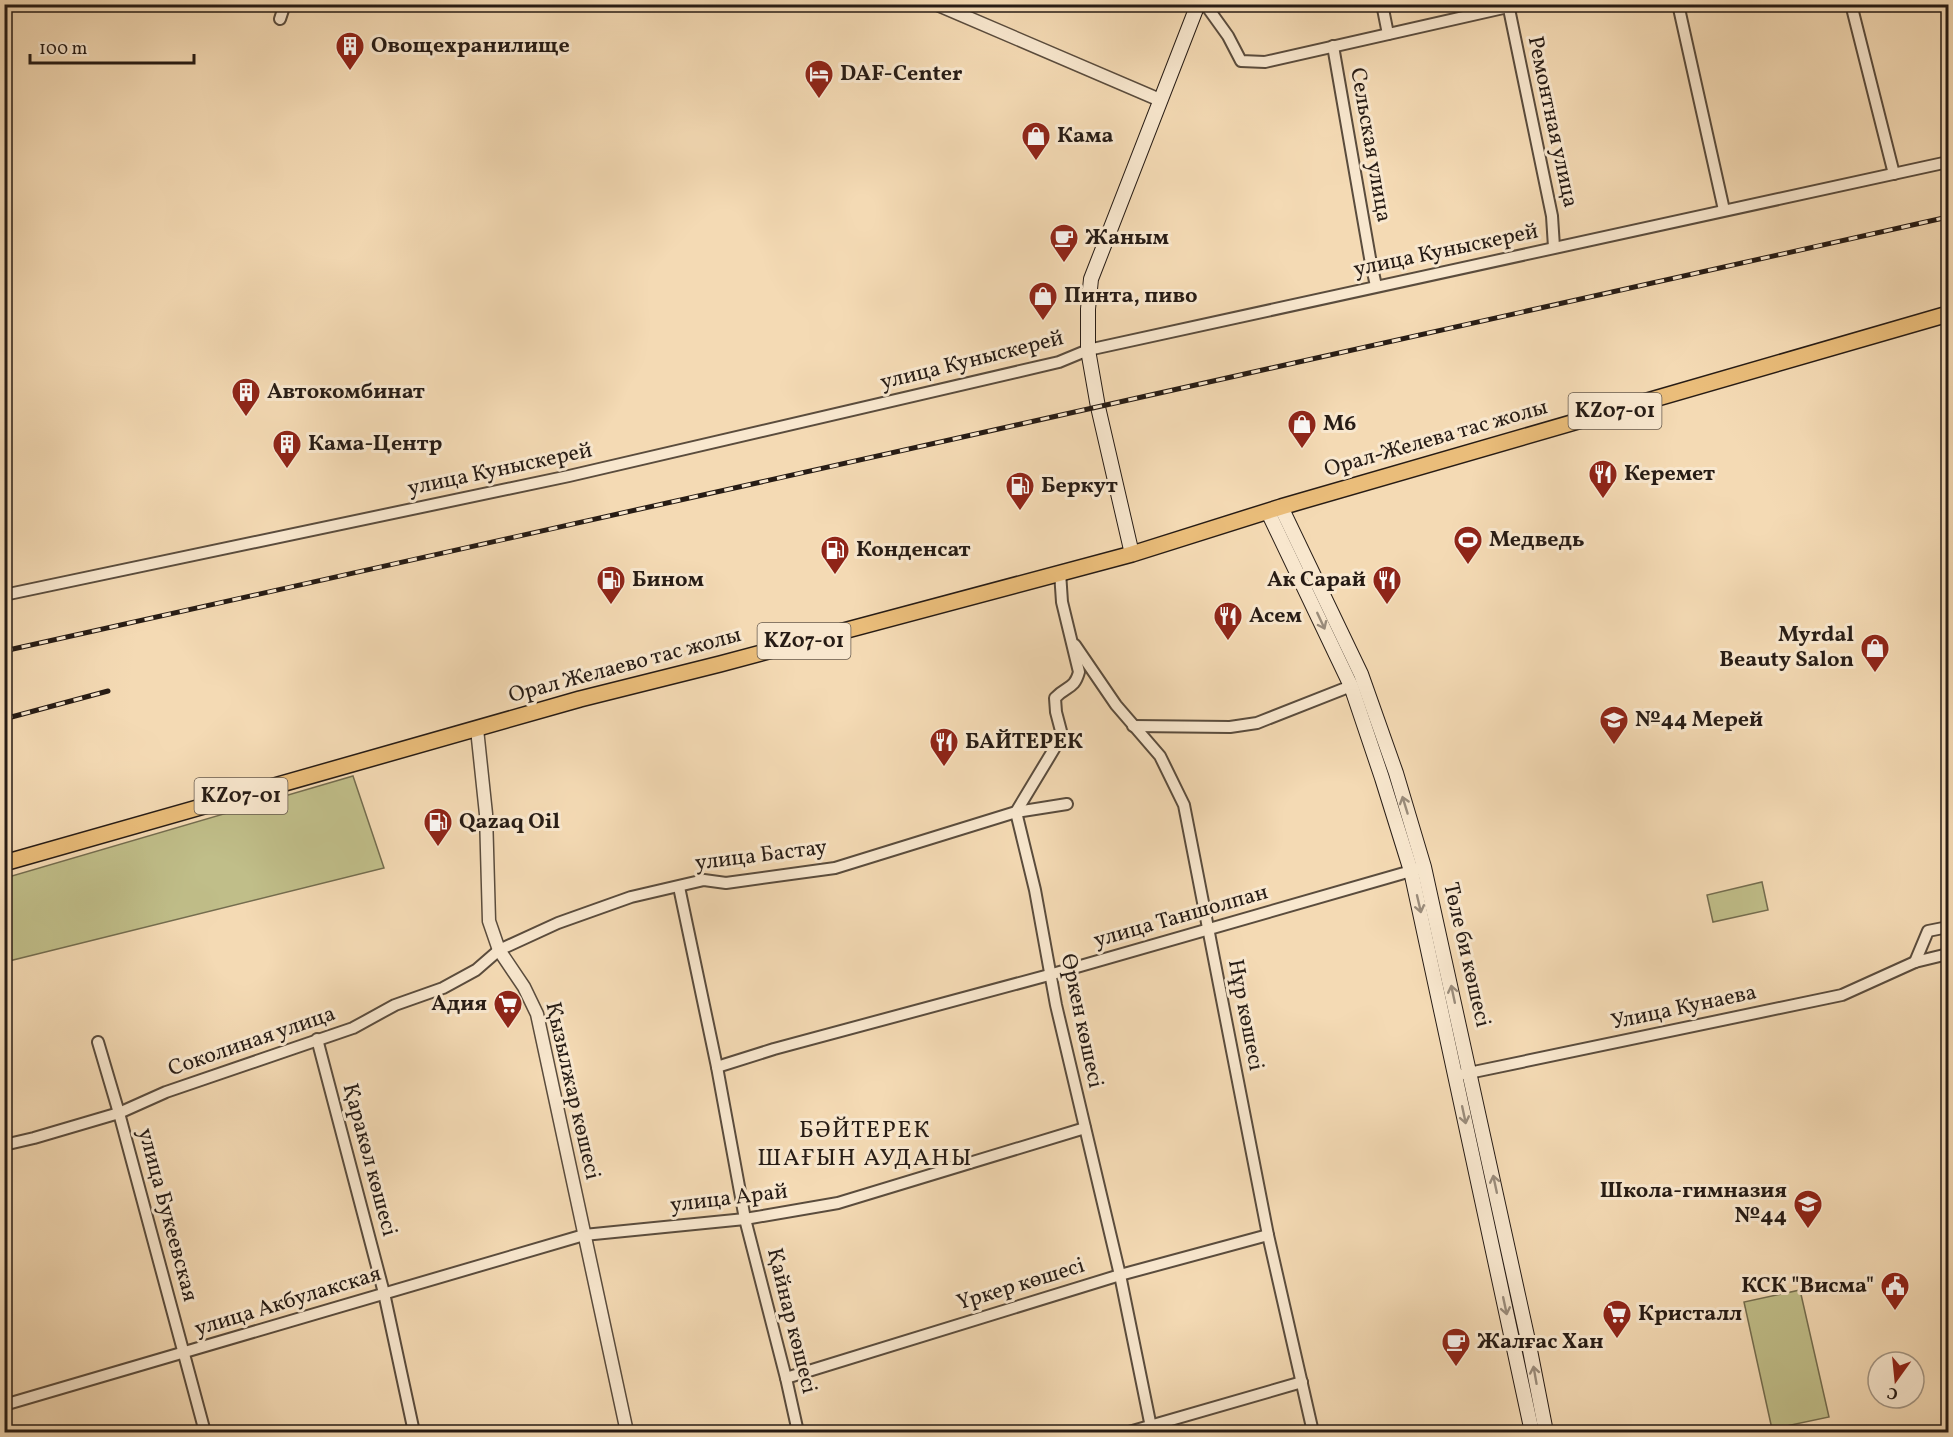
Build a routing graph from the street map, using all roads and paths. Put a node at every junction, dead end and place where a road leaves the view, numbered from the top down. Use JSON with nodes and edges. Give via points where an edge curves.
{"nodes":[{"id":1,"x":285,"y":4,"type":"edge"},
{"id":2,"x":936,"y":4,"type":"edge"},
{"id":3,"x":1198,"y":4,"type":"edge"},
{"id":4,"x":1205,"y":4,"type":"edge"},
{"id":5,"x":1382,"y":4,"type":"edge"},
{"id":6,"x":1521,"y":4,"type":"edge"},
{"id":7,"x":1678,"y":4,"type":"edge"},
{"id":8,"x":1851,"y":4,"type":"edge"},
{"id":9,"x":1508,"y":6,"type":"edge"},
{"id":10,"x":280,"y":19,"type":"dead end"},
{"id":11,"x":1388,"y":34,"type":"junction"},
{"id":12,"x":1333,"y":46,"type":"junction"},
{"id":13,"x":1160,"y":100,"type":"junction"},
{"id":14,"x":1948,"y":162,"type":"edge"},
{"id":15,"x":1894,"y":174,"type":"junction"},
{"id":16,"x":1724,"y":210,"type":"junction"},
{"id":17,"x":1554,"y":247,"type":"junction"},
{"id":18,"x":1376,"y":286,"type":"junction"},
{"id":19,"x":1948,"y":314,"type":"edge"},
{"id":20,"x":1088,"y":350,"type":"junction"},
{"id":21,"x":1275,"y":509,"type":"junction"},
{"id":22,"x":1132,"y":554,"type":"junction"},
{"id":23,"x":1060,"y":572,"type":"junction"},
{"id":24,"x":4,"y":595,"type":"edge"},
{"id":25,"x":1070,"y":637,"type":"junction"},
{"id":26,"x":1351,"y":686,"type":"junction"},
{"id":27,"x":1133,"y":726,"type":"junction"},
{"id":28,"x":477,"y":729,"type":"junction"},
{"id":29,"x":1067,"y":804,"type":"dead end"},
{"id":30,"x":1016,"y":812,"type":"junction"},
{"id":31,"x":4,"y":863,"type":"edge"},
{"id":32,"x":1418,"y":869,"type":"junction"},
{"id":33,"x":679,"y":887,"type":"junction"},
{"id":34,"x":1948,"y":927,"type":"edge"},
{"id":35,"x":1208,"y":929,"type":"junction"},
{"id":36,"x":499,"y":950,"type":"junction"},
{"id":37,"x":1948,"y":954,"type":"edge"},
{"id":38,"x":1915,"y":962,"type":"junction"},
{"id":39,"x":1049,"y":975,"type":"junction"},
{"id":40,"x":317,"y":1039,"type":"junction"},
{"id":41,"x":98,"y":1042,"type":"dead end"},
{"id":42,"x":717,"y":1066,"type":"junction"},
{"id":43,"x":1471,"y":1072,"type":"junction"},
{"id":44,"x":1456,"y":1076,"type":"junction"},
{"id":45,"x":119,"y":1113,"type":"junction"},
{"id":46,"x":1085,"y":1128,"type":"junction"},
{"id":47,"x":4,"y":1144,"type":"edge"},
{"id":48,"x":745,"y":1219,"type":"junction"},
{"id":49,"x":584,"y":1235,"type":"junction"},
{"id":50,"x":1268,"y":1235,"type":"junction"},
{"id":51,"x":1120,"y":1275,"type":"junction"},
{"id":52,"x":384,"y":1293,"type":"junction"},
{"id":53,"x":184,"y":1353,"type":"junction"},
{"id":54,"x":786,"y":1378,"type":"junction"},
{"id":55,"x":1302,"y":1382,"type":"junction"},
{"id":56,"x":4,"y":1405,"type":"edge"},
{"id":57,"x":1151,"y":1429,"type":"edge"},
{"id":58,"x":205,"y":1432,"type":"edge"},
{"id":59,"x":414,"y":1432,"type":"edge"},
{"id":60,"x":627,"y":1432,"type":"edge"},
{"id":61,"x":798,"y":1432,"type":"edge"},
{"id":62,"x":1129,"y":1432,"type":"edge"},
{"id":63,"x":1313,"y":1432,"type":"edge"},
{"id":64,"x":1532,"y":1432,"type":"edge"},
{"id":65,"x":1546,"y":1432,"type":"edge"}],
"edges":[{"from":1,"to":10,"type":"street"},
{"from":2,"to":13,"type":"street"},
{"from":3,"to":13,"type":"main road"},
{"from":4,"to":12,"type":"street","via":[[1241,61],[1265,62]]},
{"from":5,"to":11,"type":"street"},
{"from":6,"to":9,"type":"street"},
{"from":7,"to":16,"type":"street"},
{"from":8,"to":15,"type":"street"},
{"from":9,"to":11,"type":"street"},
{"from":9,"to":17,"type":"street","name":"Ремонтная улица","via":[[1552,216]]},
{"from":11,"to":12,"type":"street"},
{"from":12,"to":18,"type":"street","name":"Сельская улица"},
{"from":13,"to":20,"type":"main road","via":[[1091,279]]},
{"from":14,"to":15,"type":"street","name":"улица Куныскерей"},
{"from":15,"to":16,"type":"street","name":"улица Куныскерей"},
{"from":16,"to":17,"type":"street","name":"улица Куныскерей"},
{"from":17,"to":18,"type":"street","name":"улица Куныскерей"},
{"from":18,"to":20,"type":"street","name":"улица Куныскерей"},
{"from":19,"to":21,"type":"main road","name":"Орал-Желева тас жолы","number":"KZ07-01"},
{"from":20,"to":22,"type":"main road"},
{"from":20,"to":24,"type":"street","name":"улица Куныскерей","via":[[1059,362],[569,476]]},
{"from":21,"to":22,"type":"main road","number":"KZ07-01"},
{"from":21,"to":26,"type":"main road","name":"Төле би көшесі","one_way":true},
{"from":32,"to":21,"type":"main road","name":"Төле би көшесі","one_way":true,"via":[[1396,773],[1361,674]]},
{"from":22,"to":23,"type":"main road","name":"Орал Желаево тас жолы","number":"KZ07-01"},
{"from":23,"to":25,"type":"street"},
{"from":23,"to":28,"type":"main road","name":"Орал Желаево тас жолы","number":"KZ07-01"},
{"from":25,"to":27,"type":"street","name":"Нұр көшесі"},
{"from":25,"to":30,"type":"street","via":[[1079,672],[1076,682],[1055,698],[1061,731]]},
{"from":26,"to":27,"type":"street","via":[[1257,723],[1230,727]]},
{"from":26,"to":32,"type":"main road","name":"Төле би көшесі"},
{"from":27,"to":35,"type":"street","name":"Нұр көшесі","via":[[1160,756],[1184,805]]},
{"from":28,"to":31,"type":"main road","number":"KZ07-01"},
{"from":28,"to":36,"type":"street","name":"Қызылжар көшесі","via":[[486,814],[489,921]]},
{"from":29,"to":30,"type":"street","name":"улица Бастау"},
{"from":30,"to":33,"type":"street","name":"улица Бастау","via":[[835,868],[726,883],[704,880]]},
{"from":30,"to":39,"type":"street","name":"Өркен көшесі","via":[[1035,890]]},
{"from":32,"to":35,"type":"street","name":"улица Таншолпан"},
{"from":43,"to":32,"type":"main road","name":"Төле би көшесі","one_way":true},
{"from":32,"to":44,"type":"main road","name":"Төле би көшесі","one_way":true},
{"from":33,"to":36,"type":"street","name":"улица Бастау","via":[[600,908]]},
{"from":33,"to":42,"type":"street","name":"Қайнар көшесі"},
{"from":34,"to":38,"type":"street","via":[[1928,931]]},
{"from":35,"to":39,"type":"street","name":"улица Таншолпан"},
{"from":35,"to":50,"type":"street","name":"Нұр көшесі"},
{"from":36,"to":40,"type":"street","name":"Соколиная улица","via":[[476,970],[443,988],[394,1005],[353,1028]]},
{"from":36,"to":49,"type":"street","name":"Қызылжар көшесі","via":[[537,1014]]},
{"from":37,"to":38,"type":"street","name":"Улица Кунаева"},
{"from":38,"to":43,"type":"street","name":"Улица Кунаева","via":[[1842,995]]},
{"from":39,"to":42,"type":"street","name":"улица Таншолпан"},
{"from":39,"to":46,"type":"street","name":"Өркен көшесі"},
{"from":40,"to":45,"type":"street","name":"Соколиная улица","via":[[166,1092]]},
{"from":40,"to":52,"type":"street","name":"Қаракөл көшесі"},
{"from":41,"to":45,"type":"street","name":"улица Букеевская"},
{"from":42,"to":48,"type":"street","name":"Қайнар көшесі"},
{"from":43,"to":44,"type":"street","name":"Улица Кунаева"},
{"from":65,"to":43,"type":"main road","name":"Төле би көшесі","one_way":true},
{"from":44,"to":64,"type":"main road","name":"Төле би көшесі","one_way":true},
{"from":45,"to":47,"type":"street","name":"Соколиная улица"},
{"from":45,"to":53,"type":"street","name":"улица Букеевская"},
{"from":46,"to":48,"type":"street","name":"улица Арай","via":[[838,1203]]},
{"from":46,"to":51,"type":"street","name":"Өркен көшесі"},
{"from":48,"to":49,"type":"street","name":"улица Арай"},
{"from":48,"to":54,"type":"street","name":"Қайнар көшесі"},
{"from":49,"to":52,"type":"street","name":"улица Акбулакская"},
{"from":49,"to":60,"type":"street","name":"Қызылжар көшесі"},
{"from":50,"to":51,"type":"street","name":"Үркер көшесі"},
{"from":50,"to":55,"type":"street","name":"Нұр көшесі"},
{"from":51,"to":54,"type":"street","name":"Үркер көшесі"},
{"from":51,"to":57,"type":"street","name":"Өркен көшесі"},
{"from":52,"to":53,"type":"street","name":"улица Акбулакская"},
{"from":52,"to":59,"type":"street","name":"Қаракөл көшесі"},
{"from":53,"to":56,"type":"street","name":"улица Акбулакская"},
{"from":53,"to":58,"type":"street","name":"улица Букеевская"},
{"from":54,"to":61,"type":"street","name":"Қайнар көшесі"},
{"from":55,"to":57,"type":"street"},
{"from":55,"to":63,"type":"street","name":"Нұр көшесі"},
{"from":57,"to":62,"type":"street"}]}
